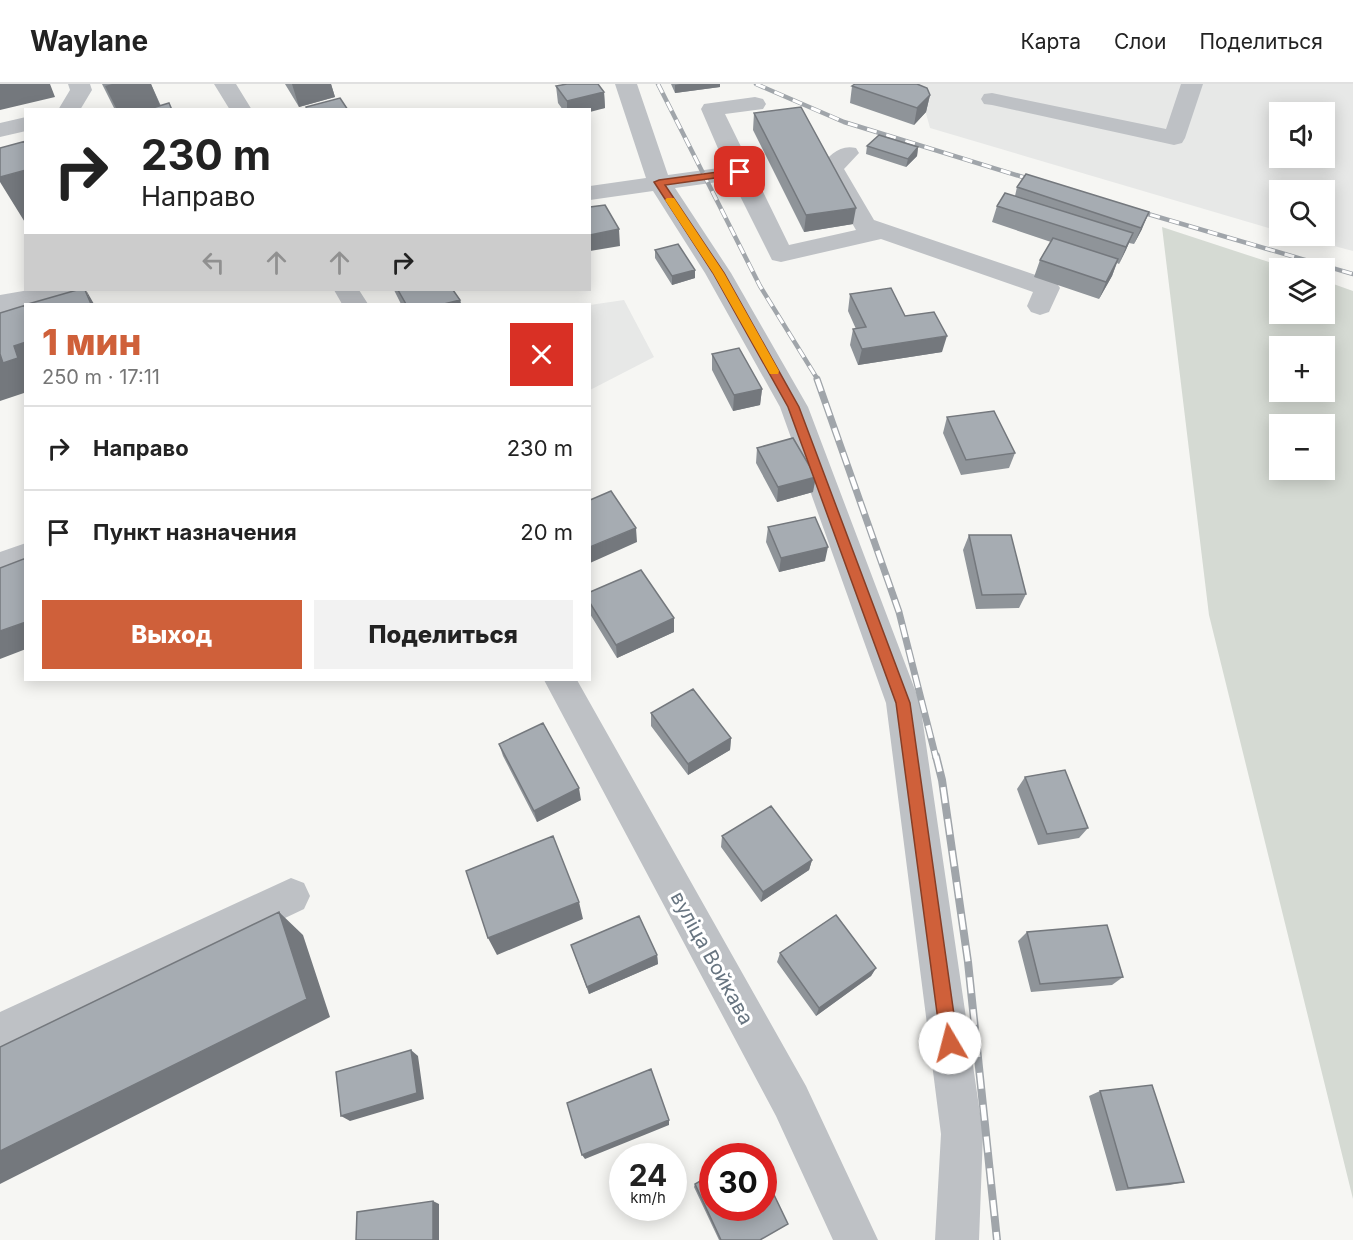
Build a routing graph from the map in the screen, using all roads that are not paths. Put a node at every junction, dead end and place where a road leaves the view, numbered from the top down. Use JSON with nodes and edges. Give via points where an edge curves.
{"nodes":[{"id":1,"x":79,"y":84,"type":"edge"},
{"id":2,"x":225,"y":84,"type":"edge"},
{"id":3,"x":626,"y":84,"type":"edge"},
{"id":4,"x":1192,"y":84,"type":"edge"},
{"id":5,"x":992,"y":99,"type":"dead end"},
{"id":6,"x":755,"y":104,"type":"dead end"},
{"id":7,"x":70,"y":108,"type":"edge"},
{"id":8,"x":241,"y":108,"type":"edge"},
{"id":9,"x":24,"y":124,"type":"edge"},
{"id":10,"x":0,"y":130,"type":"edge"},
{"id":11,"x":848,"y":153,"type":"dead end"},
{"id":12,"x":740,"y":172,"type":"junction"},
{"id":13,"x":659,"y":182,"type":"junction"},
{"id":14,"x":591,"y":193,"type":"edge"},
{"id":15,"x":865,"y":225,"type":"junction"},
{"id":16,"x":52,"y":291,"type":"edge"},
{"id":17,"x":0,"y":304,"type":"edge"},
{"id":18,"x":1040,"y":306,"type":"dead end"},
{"id":19,"x":24,"y":556,"type":"edge"},
{"id":20,"x":0,"y":565,"type":"edge"},
{"id":21,"x":561,"y":681,"type":"edge"},
{"id":22,"x":291,"y":896,"type":"dead end"},
{"id":23,"x":0,"y":1033,"type":"edge"},
{"id":24,"x":856,"y":1240,"type":"edge"},
{"id":25,"x":957,"y":1240,"type":"edge"}],
"edges":[{"from":1,"to":7,"type":"street","via":[[81,90]]},
{"from":2,"to":8,"type":"street"},
{"from":3,"to":13,"type":"street"},
{"from":4,"to":5,"type":"street","via":[[1174,138]]},
{"from":6,"to":12,"type":"street","via":[[712,109]]},
{"from":9,"to":10,"type":"street"},
{"from":11,"to":15,"type":"street","via":[[832,168]]},
{"from":12,"to":13,"type":"street"},
{"from":12,"to":15,"type":"street","via":[[781,254],[871,235]]},
{"from":13,"to":14,"type":"street"},
{"from":13,"to":25,"type":"street","via":[[718,273],[794,407],[903,703],[962,1134]]},
{"from":15,"to":18,"type":"street","via":[[1047,288]]},
{"from":16,"to":17,"type":"street"},
{"from":19,"to":20,"type":"street"},
{"from":21,"to":24,"type":"street","name":"вуліца Войкава","via":[[791,1101]]},
{"from":22,"to":23,"type":"street"}]}
